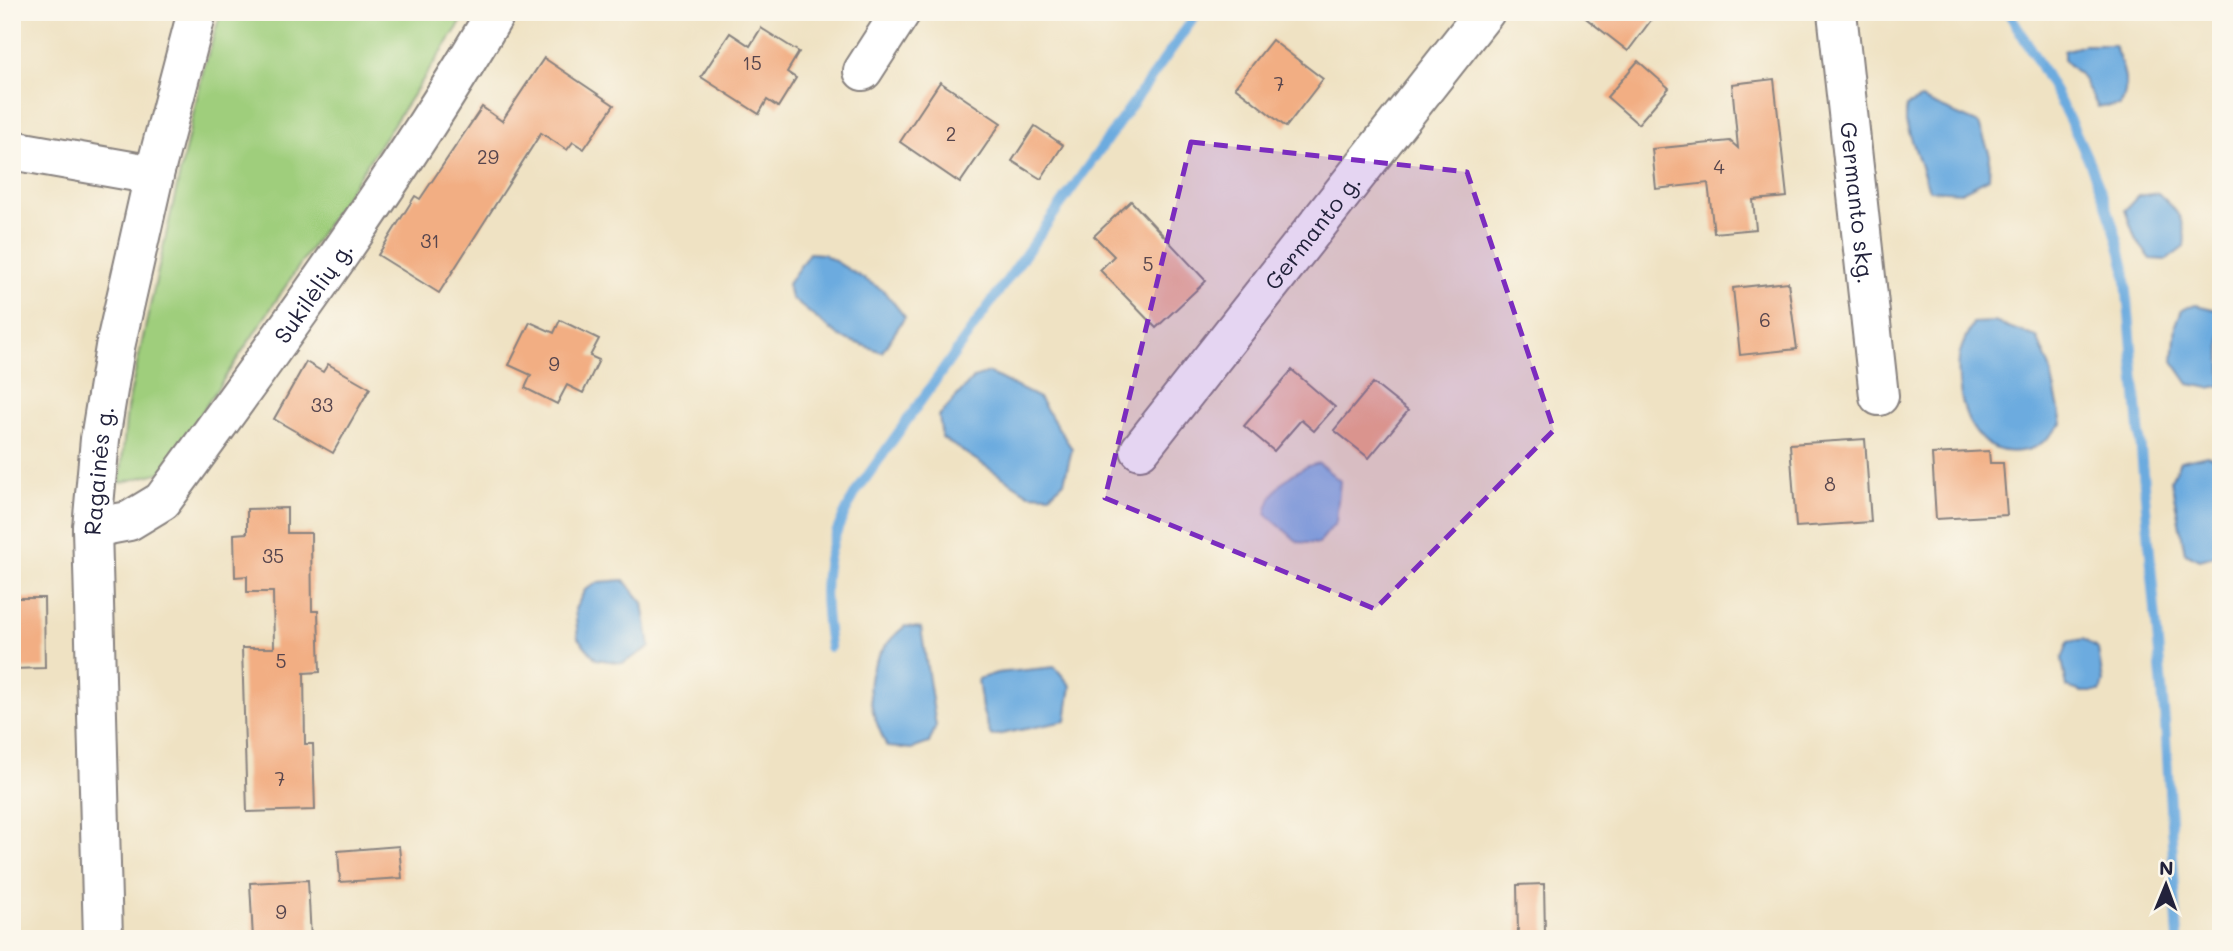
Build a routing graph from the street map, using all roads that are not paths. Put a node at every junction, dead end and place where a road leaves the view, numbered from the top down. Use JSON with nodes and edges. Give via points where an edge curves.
{"nodes":[{"id":1,"x":197,"y":12,"type":"edge"},
{"id":2,"x":496,"y":12,"type":"edge"},
{"id":3,"x":901,"y":12,"type":"edge"},
{"id":4,"x":1485,"y":12,"type":"edge"},
{"id":5,"x":1837,"y":12,"type":"edge"},
{"id":6,"x":863,"y":71,"type":"dead end"},
{"id":7,"x":12,"y":150,"type":"edge"},
{"id":8,"x":153,"y":175,"type":"junction"},
{"id":9,"x":1879,"y":396,"type":"dead end"},
{"id":10,"x":1140,"y":450,"type":"dead end"},
{"id":11,"x":92,"y":528,"type":"junction"},
{"id":12,"x":103,"y":939,"type":"edge"}],
"edges":[{"from":1,"to":8,"type":"street","name":"Ragainės g."},
{"from":2,"to":11,"type":"street","name":"Sukilėlių g.","via":[[459,75],[334,259],[162,500],[129,521]]},
{"from":3,"to":6,"type":"street"},
{"from":4,"to":10,"type":"street","name":"Germanto g."},
{"from":5,"to":9,"type":"street","name":"Germanto skg."},
{"from":7,"to":8,"type":"street"},
{"from":8,"to":11,"type":"street","name":"Ragainės g.","via":[[115,347]]},
{"from":11,"to":12,"type":"street","name":"Ragainės g."}]}
